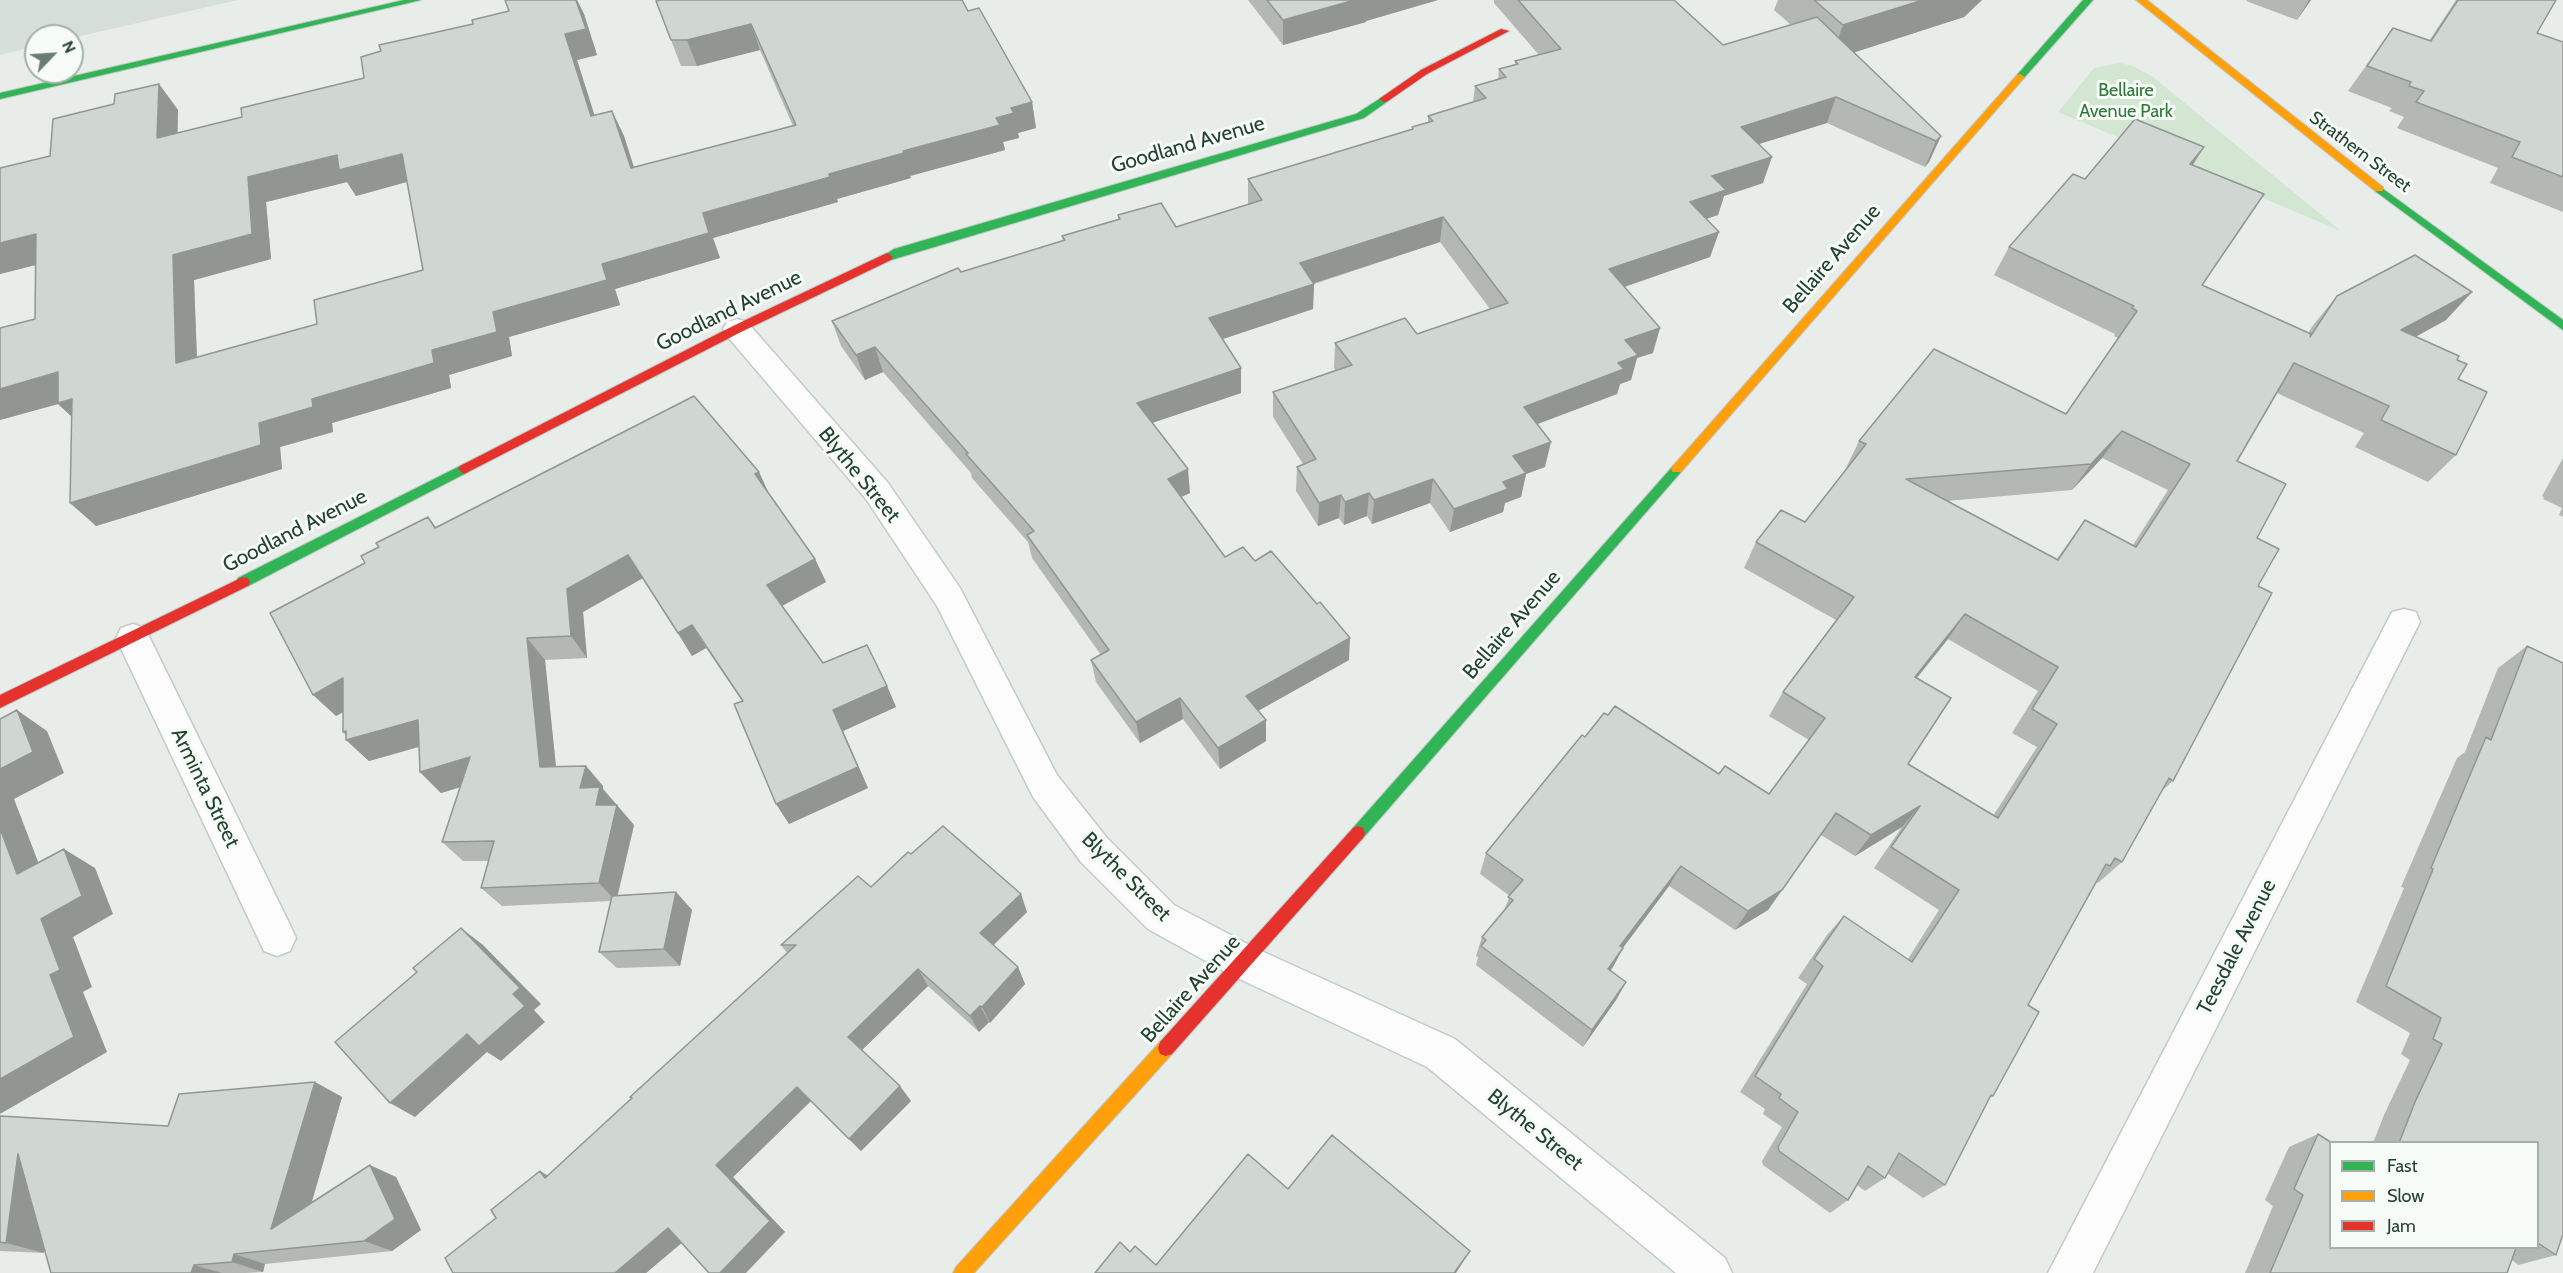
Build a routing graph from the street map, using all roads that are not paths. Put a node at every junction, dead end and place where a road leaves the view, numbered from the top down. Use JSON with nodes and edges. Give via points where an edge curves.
{"nodes":[{"id":1,"x":416,"y":0,"type":"edge"},
{"id":2,"x":2088,"y":0,"type":"edge"},
{"id":3,"x":2141,"y":0,"type":"edge"},
{"id":4,"x":1504,"y":31,"type":"dead end"},
{"id":5,"x":0,"y":96,"type":"edge"},
{"id":6,"x":2563,"y":326,"type":"edge"},
{"id":7,"x":737,"y":329,"type":"junction"},
{"id":8,"x":2404,"y":622,"type":"dead end"},
{"id":9,"x":133,"y":638,"type":"junction"},
{"id":10,"x":0,"y":702,"type":"edge"},
{"id":11,"x":277,"y":938,"type":"dead end"},
{"id":12,"x":1244,"y":962,"type":"junction"},
{"id":13,"x":963,"y":1273,"type":"edge"},
{"id":14,"x":1710,"y":1273,"type":"edge"},
{"id":15,"x":2070,"y":1273,"type":"edge"}],
"edges":[{"from":1,"to":5,"type":"street"},
{"from":2,"to":12,"type":"street","name":"Bellaire Avenue"},
{"from":3,"to":6,"type":"street","name":"Strathern Street","via":[[2342,162]]},
{"from":4,"to":7,"type":"street","name":"Goodland Avenue","via":[[1424,72],[1360,116],[898,252]]},
{"from":7,"to":9,"type":"street","name":"Goodland Avenue"},
{"from":7,"to":12,"type":"street","name":"Blythe Street","via":[[877,491],[949,597],[1045,786],[1094,850],[1161,917]]},
{"from":8,"to":15,"type":"street","name":"Teesdale Avenue"},
{"from":9,"to":10,"type":"street","name":"Goodland Avenue"},
{"from":9,"to":11,"type":"street","name":"Arminta Street"},
{"from":12,"to":13,"type":"street","name":"Bellaire Avenue"},
{"from":12,"to":14,"type":"street","name":"Blythe Street","via":[[1441,1053]]}]}
